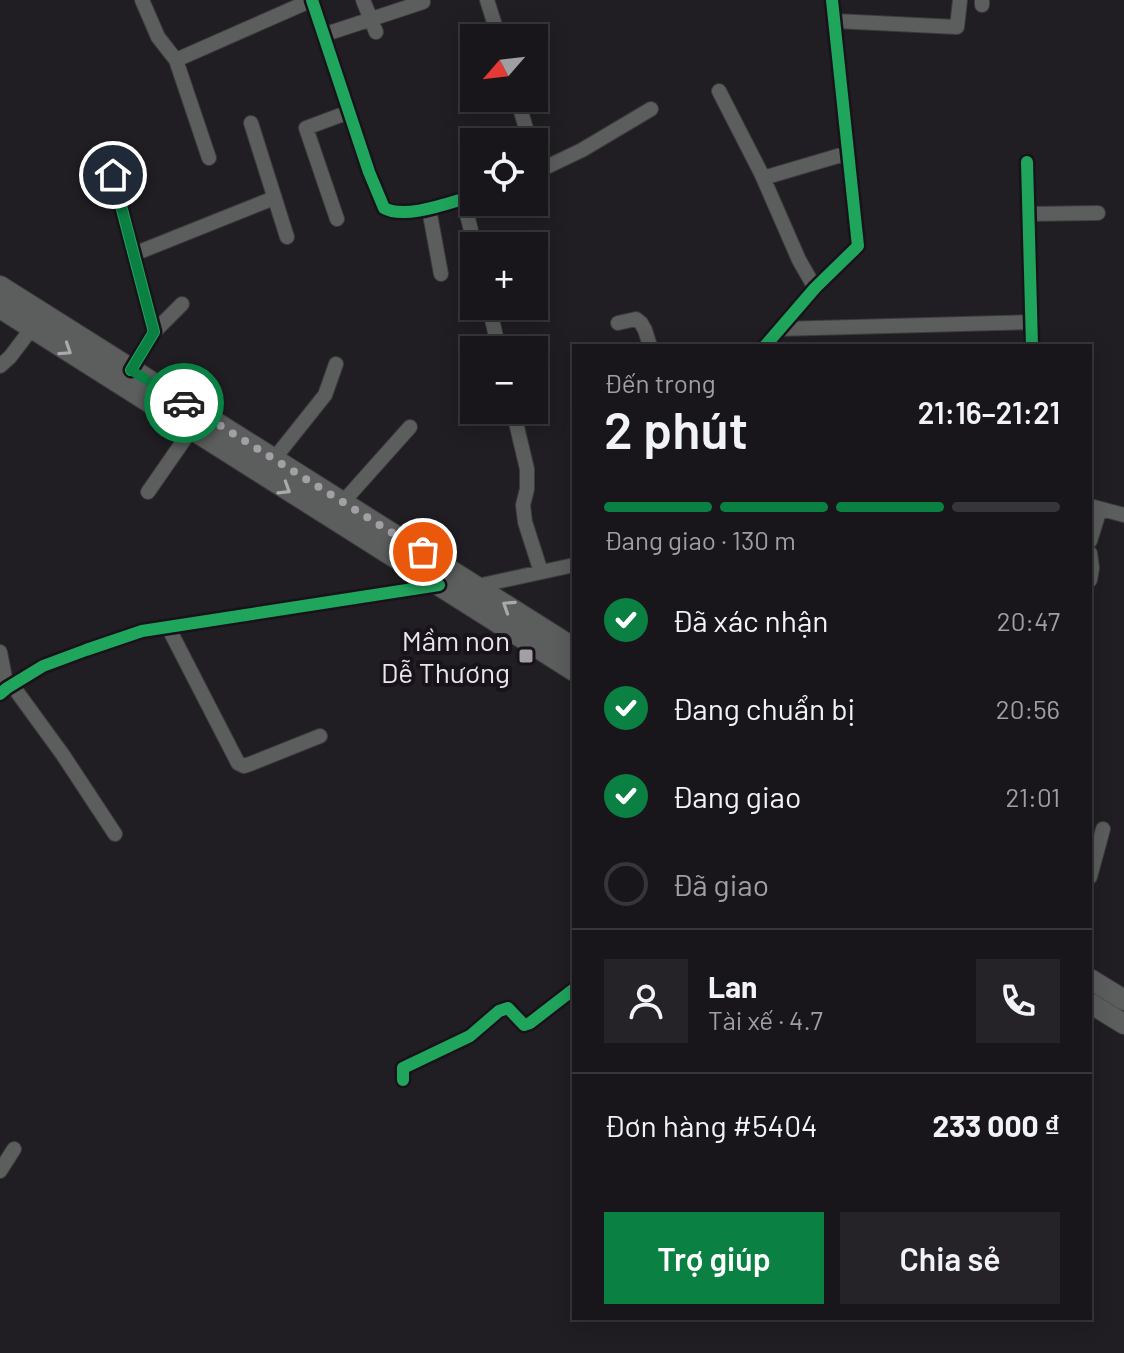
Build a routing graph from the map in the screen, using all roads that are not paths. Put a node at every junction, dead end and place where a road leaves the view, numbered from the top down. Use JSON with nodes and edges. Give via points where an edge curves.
{"nodes":[{"id":1,"x":142,"y":0,"type":"edge"},
{"id":2,"x":312,"y":0,"type":"edge"},
{"id":3,"x":363,"y":0,"type":"edge"},
{"id":4,"x":487,"y":0,"type":"edge"},
{"id":5,"x":832,"y":0,"type":"edge"},
{"id":6,"x":960,"y":0,"type":"edge"},
{"id":7,"x":423,"y":2,"type":"dead end"},
{"id":8,"x":835,"y":21,"type":"junction"},
{"id":9,"x":495,"y":24,"type":"edge"},
{"id":10,"x":373,"y":26,"type":"junction"},
{"id":11,"x":323,"y":35,"type":"junction"},
{"id":12,"x":176,"y":60,"type":"junction"},
{"id":13,"x":719,"y":91,"type":"dead end"},
{"id":14,"x":651,"y":109,"type":"dead end"},
{"id":15,"x":349,"y":112,"type":"junction"},
{"id":16,"x":251,"y":123,"type":"dead end"},
{"id":17,"x":848,"y":153,"type":"junction"},
{"id":18,"x":209,"y":158,"type":"dead end"},
{"id":19,"x":1027,"y":162,"type":"dead end"},
{"id":20,"x":548,"y":167,"type":"edge"},
{"id":21,"x":113,"y":175,"type":"dead end"},
{"id":22,"x":763,"y":178,"type":"junction"},
{"id":23,"x":274,"y":198,"type":"junction"},
{"id":24,"x":460,"y":200,"type":"edge"},
{"id":25,"x":429,"y":209,"type":"junction"},
{"id":26,"x":1098,"y":213,"type":"dead end"},
{"id":27,"x":1028,"y":214,"type":"junction"},
{"id":28,"x":337,"y":219,"type":"dead end"},
{"id":29,"x":287,"y":237,"type":"dead end"},
{"id":30,"x":134,"y":254,"type":"junction"},
{"id":31,"x":441,"y":274,"type":"dead end"},
{"id":32,"x":0,"y":286,"type":"edge"},
{"id":33,"x":815,"y":288,"type":"junction"},
{"id":34,"x":182,"y":304,"type":"dead end"},
{"id":35,"x":0,"y":308,"type":"edge"},
{"id":36,"x":1032,"y":322,"type":"junction"},
{"id":37,"x":618,"y":323,"type":"dead end"},
{"id":38,"x":32,"y":328,"type":"junction"},
{"id":39,"x":779,"y":329,"type":"junction"},
{"id":40,"x":154,"y":332,"type":"junction"},
{"id":41,"x":649,"y":344,"type":"edge"},
{"id":42,"x":767,"y":344,"type":"edge"},
{"id":43,"x":1032,"y":344,"type":"edge"},
{"id":44,"x":336,"y":364,"type":"dead end"},
{"id":45,"x":0,"y":366,"type":"edge"},
{"id":46,"x":131,"y":370,"type":"junction"},
{"id":47,"x":516,"y":424,"type":"edge"},
{"id":48,"x":410,"y":427,"type":"dead end"},
{"id":49,"x":191,"y":430,"type":"junction"},
{"id":50,"x":274,"y":459,"type":"junction"},
{"id":51,"x":148,"y":492,"type":"dead end"},
{"id":52,"x":343,"y":502,"type":"junction"},
{"id":53,"x":1095,"y":507,"type":"edge"},
{"id":54,"x":1124,"y":515,"type":"edge"},
{"id":55,"x":1092,"y":527,"type":"edge"},
{"id":56,"x":572,"y":565,"type":"edge"},
{"id":57,"x":541,"y":572,"type":"junction"},
{"id":58,"x":439,"y":585,"type":"junction"},
{"id":59,"x":477,"y":586,"type":"junction"},
{"id":60,"x":168,"y":627,"type":"junction"},
{"id":61,"x":572,"y":647,"type":"edge"},
{"id":62,"x":0,"y":652,"type":"edge"},
{"id":63,"x":572,"y":670,"type":"edge"},
{"id":64,"x":6,"y":689,"type":"edge"},
{"id":65,"x":320,"y":736,"type":"dead end"},
{"id":66,"x":1103,"y":829,"type":"dead end"},
{"id":67,"x":115,"y":834,"type":"dead end"},
{"id":68,"x":1092,"y":868,"type":"edge"},
{"id":69,"x":1092,"y":980,"type":"edge"},
{"id":70,"x":572,"y":991,"type":"edge"},
{"id":71,"x":1124,"y":1000,"type":"edge"},
{"id":72,"x":1092,"y":1004,"type":"edge"},
{"id":73,"x":1124,"y":1024,"type":"edge"},
{"id":74,"x":403,"y":1080,"type":"dead end"},
{"id":75,"x":14,"y":1149,"type":"dead end"},
{"id":76,"x":0,"y":1171,"type":"edge"}],
"edges":[{"from":1,"to":12,"type":"street","via":[[158,37]]},
{"from":2,"to":11,"type":"street"},
{"from":2,"to":12,"type":"street"},
{"from":3,"to":10,"type":"street"},
{"from":4,"to":9,"type":"street"},
{"from":5,"to":8,"type":"street"},
{"from":6,"to":8,"type":"street","via":[[957,27]]},
{"from":7,"to":10,"type":"street"},
{"from":8,"to":17,"type":"street"},
{"from":10,"to":11,"type":"street"},
{"from":11,"to":15,"type":"street"},
{"from":12,"to":18,"type":"street"},
{"from":13,"to":22,"type":"street"},
{"from":14,"to":20,"type":"street"},
{"from":15,"to":25,"type":"street","via":[[384,208]]},
{"from":15,"to":28,"type":"street","via":[[306,128]]},
{"from":16,"to":23,"type":"street"},
{"from":17,"to":22,"type":"street"},
{"from":17,"to":33,"type":"street","via":[[858,246]]},
{"from":19,"to":27,"type":"street"},
{"from":21,"to":30,"type":"street"},
{"from":22,"to":33,"type":"street"},
{"from":23,"to":29,"type":"street"},
{"from":23,"to":30,"type":"street"},
{"from":24,"to":25,"type":"street"},
{"from":25,"to":31,"type":"street"},
{"from":26,"to":27,"type":"street"},
{"from":27,"to":36,"type":"street"},
{"from":30,"to":40,"type":"street"},
{"from":32,"to":46,"type":"main road"},
{"from":33,"to":39,"type":"street"},
{"from":34,"to":40,"type":"street"},
{"from":35,"to":38,"type":"main road"},
{"from":36,"to":39,"type":"street"},
{"from":36,"to":43,"type":"street"},
{"from":37,"to":41,"type":"street","via":[[636,319]]},
{"from":38,"to":45,"type":"street"},
{"from":38,"to":49,"type":"main road","one_way":true},
{"from":39,"to":42,"type":"street"},
{"from":40,"to":46,"type":"street"},
{"from":44,"to":50,"type":"street","via":[[325,395]]},
{"from":46,"to":50,"type":"main road"},
{"from":47,"to":57,"type":"street","via":[[527,469],[525,522]]},
{"from":48,"to":52,"type":"street"},
{"from":49,"to":51,"type":"street"},
{"from":49,"to":58,"type":"main road","one_way":true},
{"from":50,"to":52,"type":"main road"},
{"from":52,"to":59,"type":"main road"},
{"from":53,"to":54,"type":"street"},
{"from":53,"to":55,"type":"street"},
{"from":56,"to":57,"type":"street"},
{"from":57,"to":59,"type":"street"},
{"from":58,"to":60,"type":"street"},
{"from":58,"to":63,"type":"main road"},
{"from":61,"to":59,"type":"main road","one_way":true},
{"from":60,"to":64,"type":"street","via":[[43,666]]},
{"from":60,"to":65,"type":"street","via":[[238,763],[244,766]]},
{"from":62,"to":64,"type":"street"},
{"from":64,"to":67,"type":"street","via":[[63,755]]},
{"from":66,"to":68,"type":"street"},
{"from":69,"to":71,"type":"main road"},
{"from":70,"to":74,"type":"street","via":[[524,1025],[508,1008],[499,1011],[470,1036],[403,1068]]},
{"from":72,"to":73,"type":"main road"},
{"from":75,"to":76,"type":"street"}]}
